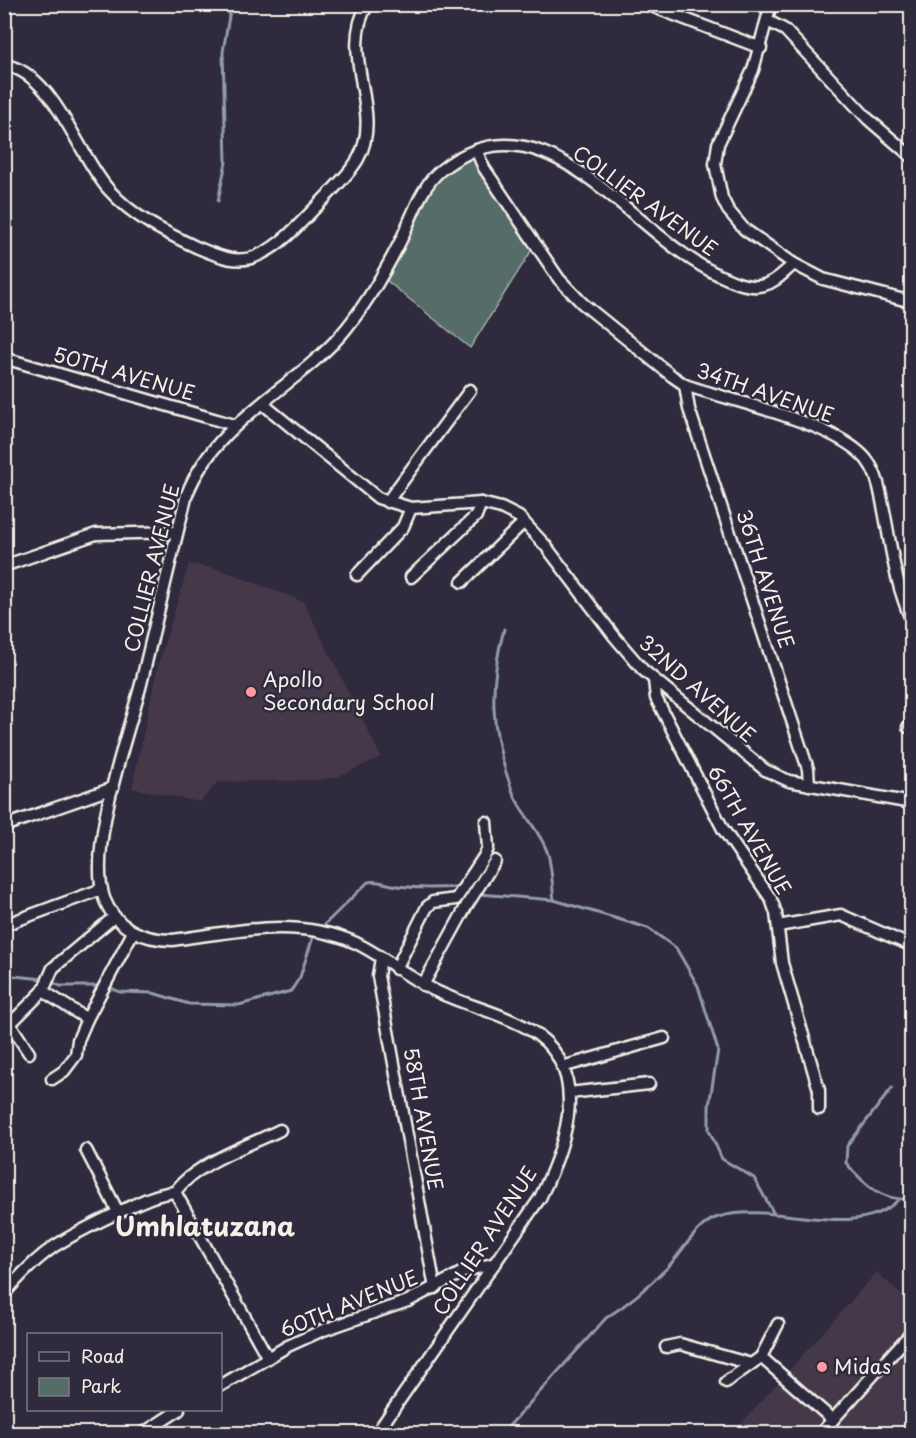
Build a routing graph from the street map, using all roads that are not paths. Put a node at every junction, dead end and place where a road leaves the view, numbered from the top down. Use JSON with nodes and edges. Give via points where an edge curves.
{"nodes":[{"id":1,"x":368,"y":4,"type":"edge"},
{"id":2,"x":646,"y":4,"type":"edge"},
{"id":3,"x":771,"y":4,"type":"edge"},
{"id":4,"x":768,"y":21,"type":"junction"},
{"id":5,"x":761,"y":48,"type":"junction"},
{"id":6,"x":4,"y":65,"type":"edge"},
{"id":7,"x":476,"y":150,"type":"junction"},
{"id":8,"x":912,"y":157,"type":"edge"},
{"id":9,"x":794,"y":264,"type":"junction"},
{"id":10,"x":912,"y":302,"type":"edge"},
{"id":11,"x":4,"y":358,"type":"edge"},
{"id":12,"x":685,"y":385,"type":"junction"},
{"id":13,"x":470,"y":390,"type":"dead end"},
{"id":14,"x":264,"y":404,"type":"junction"},
{"id":15,"x":234,"y":425,"type":"junction"},
{"id":16,"x":387,"y":502,"type":"junction"},
{"id":17,"x":481,"y":503,"type":"junction"},
{"id":18,"x":411,"y":507,"type":"junction"},
{"id":19,"x":524,"y":522,"type":"junction"},
{"id":20,"x":177,"y":532,"type":"junction"},
{"id":21,"x":4,"y":566,"type":"edge"},
{"id":22,"x":357,"y":575,"type":"dead end"},
{"id":23,"x":411,"y":578,"type":"dead end"},
{"id":24,"x":462,"y":582,"type":"dead end"},
{"id":25,"x":912,"y":621,"type":"edge"},
{"id":26,"x":654,"y":680,"type":"junction"},
{"id":27,"x":809,"y":785,"type":"junction"},
{"id":28,"x":113,"y":788,"type":"junction"},
{"id":29,"x":912,"y":803,"type":"edge"},
{"id":30,"x":486,"y":822,"type":"dead end"},
{"id":31,"x":4,"y":826,"type":"edge"},
{"id":32,"x":495,"y":861,"type":"dead end"},
{"id":33,"x":102,"y":889,"type":"junction"},
{"id":34,"x":472,"y":889,"type":"junction"},
{"id":35,"x":114,"y":917,"type":"junction"},
{"id":36,"x":4,"y":925,"type":"edge"},
{"id":37,"x":778,"y":926,"type":"junction"},
{"id":38,"x":133,"y":932,"type":"junction"},
{"id":39,"x":912,"y":946,"type":"edge"},
{"id":40,"x":381,"y":958,"type":"junction"},
{"id":41,"x":396,"y":969,"type":"junction"},
{"id":42,"x":423,"y":986,"type":"junction"},
{"id":43,"x":43,"y":991,"type":"junction"},
{"id":44,"x":87,"y":1019,"type":"junction"},
{"id":45,"x":664,"y":1038,"type":"dead end"},
{"id":46,"x":29,"y":1053,"type":"dead end"},
{"id":47,"x":562,"y":1067,"type":"junction"},
{"id":48,"x":52,"y":1079,"type":"dead end"},
{"id":49,"x":649,"y":1084,"type":"dead end"},
{"id":50,"x":568,"y":1093,"type":"junction"},
{"id":51,"x":819,"y":1109,"type":"dead end"},
{"id":52,"x":280,"y":1130,"type":"dead end"},
{"id":53,"x":86,"y":1150,"type":"dead end"},
{"id":54,"x":175,"y":1192,"type":"junction"},
{"id":55,"x":118,"y":1212,"type":"junction"},
{"id":56,"x":496,"y":1263,"type":"junction"},
{"id":57,"x":435,"y":1288,"type":"junction"},
{"id":58,"x":4,"y":1294,"type":"edge"},
{"id":59,"x":778,"y":1324,"type":"dead end"},
{"id":60,"x":912,"y":1332,"type":"edge"},
{"id":61,"x":666,"y":1347,"type":"dead end"},
{"id":62,"x":761,"y":1357,"type":"junction"},
{"id":63,"x":268,"y":1358,"type":"junction"},
{"id":64,"x":752,"y":1364,"type":"junction"},
{"id":65,"x":726,"y":1382,"type":"dead end"},
{"id":66,"x":222,"y":1385,"type":"edge"},
{"id":67,"x":177,"y":1411,"type":"edge"},
{"id":68,"x":833,"y":1420,"type":"junction"},
{"id":69,"x":142,"y":1434,"type":"edge"},
{"id":70,"x":376,"y":1434,"type":"edge"},
{"id":71,"x":820,"y":1434,"type":"edge"}],
"edges":[{"from":1,"to":6,"type":"street","via":[[357,29],[366,115],[358,159],[288,235],[248,259],[217,256],[153,226],[128,207],[96,173],[38,81]]},
{"from":2,"to":5,"type":"street"},
{"from":3,"to":4,"type":"street"},
{"from":4,"to":5,"type":"street"},
{"from":4,"to":8,"type":"street","via":[[785,30],[860,111]]},
{"from":5,"to":9,"type":"street","via":[[721,134],[715,164],[717,180],[722,198],[735,219]]},
{"from":7,"to":9,"type":"street","name":"COLLIER AVENUE","via":[[526,146],[564,162],[585,174],[684,256],[733,282],[763,286]]},
{"from":7,"to":12,"type":"street","name":"34TH AVENUE","via":[[484,168],[559,279],[582,303]]},
{"from":7,"to":14,"type":"street","name":"COLLIER AVENUE","via":[[456,159],[429,182],[377,283],[345,329],[295,380]]},
{"from":9,"to":10,"type":"street","via":[[824,279]]},
{"from":11,"to":15,"type":"street","name":"50TH AVENUE"},
{"from":12,"to":25,"type":"street","name":"34TH AVENUE","via":[[813,426],[843,440],[861,454],[877,480],[896,578]]},
{"from":12,"to":27,"type":"street","name":"36TH AVENUE","via":[[688,409],[808,769]]},
{"from":13,"to":16,"type":"street"},
{"from":14,"to":15,"type":"street","name":"COLLIER AVENUE"},
{"from":14,"to":16,"type":"street","name":"32ND AVENUE","via":[[369,492]]},
{"from":15,"to":20,"type":"street","name":"COLLIER AVENUE","via":[[194,478]]},
{"from":16,"to":18,"type":"street","name":"32ND AVENUE"},
{"from":17,"to":18,"type":"street","name":"32ND AVENUE"},
{"from":17,"to":19,"type":"street","name":"32ND AVENUE","via":[[501,508]]},
{"from":17,"to":23,"type":"street","via":[[476,516]]},
{"from":18,"to":22,"type":"street","via":[[403,527]]},
{"from":19,"to":24,"type":"street"},
{"from":19,"to":26,"type":"street","name":"32ND AVENUE"},
{"from":20,"to":21,"type":"street","via":[[96,534]]},
{"from":20,"to":28,"type":"street","name":"COLLIER AVENUE"},
{"from":26,"to":27,"type":"street","name":"32ND AVENUE","via":[[765,770]]},
{"from":26,"to":37,"type":"street","name":"66TH AVENUE","via":[[656,698],[699,784],[723,829],[771,899]]},
{"from":27,"to":29,"type":"street","name":"32ND AVENUE"},
{"from":28,"to":31,"type":"street"},
{"from":28,"to":33,"type":"street","name":"COLLIER AVENUE","via":[[102,839]]},
{"from":30,"to":34,"type":"street","via":[[488,848]]},
{"from":32,"to":34,"type":"street"},
{"from":33,"to":35,"type":"street","name":"COLLIER AVENUE"},
{"from":33,"to":36,"type":"street"},
{"from":34,"to":41,"type":"street","via":[[453,901],[433,902],[427,907]]},
{"from":34,"to":42,"type":"street"},
{"from":35,"to":38,"type":"street","name":"COLLIER AVENUE"},
{"from":35,"to":43,"type":"street","via":[[53,968]]},
{"from":37,"to":39,"type":"street","via":[[841,915]]},
{"from":37,"to":51,"type":"street","name":"66TH AVENUE","via":[[782,963],[819,1090]]},
{"from":38,"to":40,"type":"street","name":"COLLIER AVENUE","via":[[154,940],[173,940],[302,927],[342,937]]},
{"from":38,"to":44,"type":"street"},
{"from":40,"to":41,"type":"street","name":"COLLIER AVENUE"},
{"from":40,"to":57,"type":"street","name":"58TH AVENUE","via":[[378,976]]},
{"from":41,"to":42,"type":"street","name":"COLLIER AVENUE"},
{"from":42,"to":47,"type":"street","name":"COLLIER AVENUE","via":[[525,1027],[551,1048]]},
{"from":43,"to":44,"type":"street"},
{"from":43,"to":46,"type":"street","via":[[10,1024]]},
{"from":44,"to":48,"type":"street","via":[[76,1055]]},
{"from":45,"to":47,"type":"street"},
{"from":47,"to":50,"type":"street","name":"COLLIER AVENUE"},
{"from":49,"to":50,"type":"street"},
{"from":50,"to":56,"type":"street","name":"COLLIER AVENUE","via":[[566,1129],[553,1171],[540,1198]]},
{"from":52,"to":54,"type":"street","via":[[202,1169]]},
{"from":53,"to":55,"type":"street"},
{"from":54,"to":55,"type":"street","via":[[149,1197]]},
{"from":54,"to":63,"type":"street"},
{"from":55,"to":58,"type":"street","via":[[51,1247]]},
{"from":56,"to":57,"type":"street","name":"60TH AVENUE","via":[[465,1271]]},
{"from":56,"to":70,"type":"street","name":"COLLIER AVENUE"},
{"from":57,"to":63,"type":"street","name":"60TH AVENUE","via":[[321,1331]]},
{"from":59,"to":62,"type":"street"},
{"from":60,"to":68,"type":"street"},
{"from":61,"to":64,"type":"street","via":[[680,1344]]},
{"from":62,"to":64,"type":"street"},
{"from":62,"to":68,"type":"street"},
{"from":63,"to":66,"type":"street","name":"60TH AVENUE"},
{"from":64,"to":65,"type":"street"},
{"from":67,"to":69,"type":"street"},
{"from":68,"to":71,"type":"street"}]}
